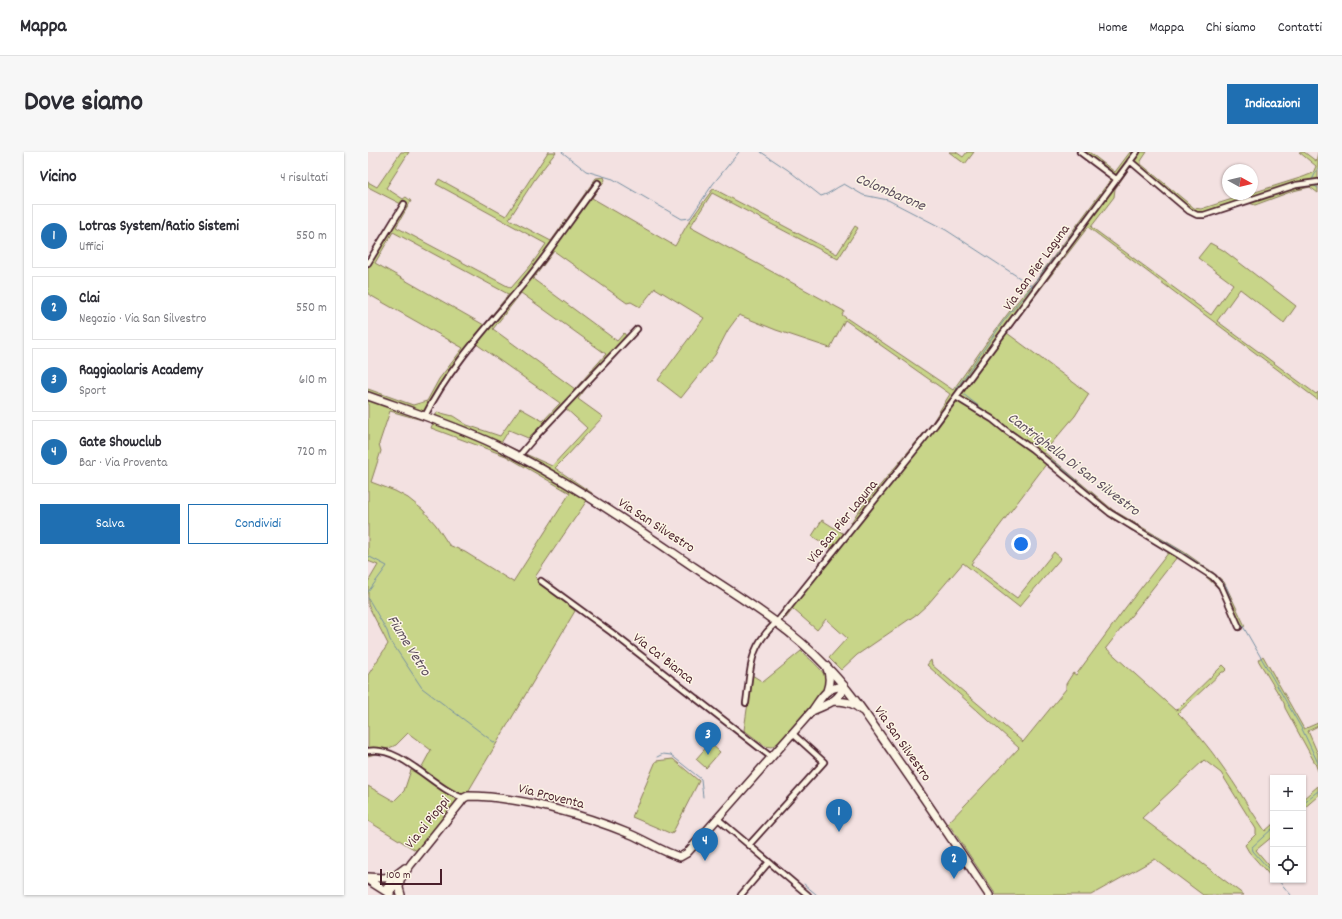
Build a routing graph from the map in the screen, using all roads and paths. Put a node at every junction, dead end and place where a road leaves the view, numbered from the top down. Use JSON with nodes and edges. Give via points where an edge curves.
{"nodes":[{"id":1,"x":1080,"y":152,"type":"edge"},
{"id":2,"x":1137,"y":152,"type":"edge"},
{"id":3,"x":1130,"y":162,"type":"junction"},
{"id":4,"x":1116,"y":179,"type":"junction"},
{"id":5,"x":1318,"y":182,"type":"edge"},
{"id":6,"x":598,"y":183,"type":"dead end"},
{"id":7,"x":404,"y":204,"type":"dead end"},
{"id":8,"x":368,"y":263,"type":"edge"},
{"id":9,"x":637,"y":329,"type":"dead end"},
{"id":10,"x":368,"y":396,"type":"edge"},
{"id":11,"x":956,"y":397,"type":"junction"},
{"id":12,"x":425,"y":416,"type":"junction"},
{"id":13,"x":518,"y":457,"type":"junction"},
{"id":14,"x":541,"y":581,"type":"dead end"},
{"id":15,"x":777,"y":622,"type":"junction"},
{"id":16,"x":1239,"y":627,"type":"dead end"},
{"id":17,"x":826,"y":666,"type":"junction"},
{"id":18,"x":844,"y":686,"type":"junction"},
{"id":19,"x":827,"y":691,"type":"junction"},
{"id":20,"x":832,"y":701,"type":"junction"},
{"id":21,"x":746,"y":703,"type":"dead end"},
{"id":22,"x":812,"y":711,"type":"junction"},
{"id":23,"x":865,"y":714,"type":"junction"},
{"id":24,"x":792,"y":733,"type":"junction"},
{"id":25,"x":368,"y":752,"type":"edge"},
{"id":26,"x":771,"y":757,"type":"junction"},
{"id":27,"x":464,"y":798,"type":"junction"},
{"id":28,"x":717,"y":818,"type":"junction"},
{"id":29,"x":749,"y":845,"type":"junction"},
{"id":30,"x":769,"y":862,"type":"junction"},
{"id":31,"x":368,"y":878,"type":"edge"},
{"id":32,"x":398,"y":878,"type":"junction"},
{"id":33,"x":389,"y":894,"type":"edge"},
{"id":34,"x":401,"y":895,"type":"edge"},
{"id":35,"x":741,"y":895,"type":"edge"},
{"id":36,"x":808,"y":895,"type":"edge"},
{"id":37,"x":989,"y":895,"type":"edge"}],
"edges":[{"from":1,"to":4,"type":"street"},
{"from":2,"to":3,"type":"street","name":"Via San Pier Laguna"},
{"from":3,"to":4,"type":"street","name":"Via San Pier Laguna"},
{"from":3,"to":5,"type":"street","via":[[1196,215],[1219,211],[1296,185]]},
{"from":4,"to":11,"type":"street","name":"Via San Pier Laguna"},
{"from":6,"to":12,"type":"street","via":[[526,280],[442,386]]},
{"from":7,"to":8,"type":"street"},
{"from":9,"to":13,"type":"street"},
{"from":10,"to":12,"type":"main road","name":"Via San Silvestro"},
{"from":11,"to":15,"type":"street","name":"Via San Pier Laguna"},
{"from":11,"to":16,"type":"street","via":[[992,419],[1032,449],[1110,514],[1213,577],[1221,586]]},
{"from":12,"to":13,"type":"main road","name":"Via San Silvestro","via":[[494,444]]},
{"from":13,"to":15,"type":"main road","name":"Via San Silvestro","via":[[560,479]]},
{"from":14,"to":26,"type":"street","name":"Via Ca' Bianca","via":[[611,632]]},
{"from":15,"to":17,"type":"main road","name":"Via San Silvestro","via":[[809,648]]},
{"from":15,"to":21,"type":"street","via":[[760,639],[753,652]]},
{"from":17,"to":18,"type":"main road","name":"Via San Silvestro"},
{"from":17,"to":19,"type":"main road","via":[[829,680]]},
{"from":18,"to":19,"type":"main road"},
{"from":18,"to":20,"type":"main road","name":"Via Proventa","via":[[840,696]]},
{"from":18,"to":23,"type":"main road","name":"Via San Silvestro"},
{"from":19,"to":22,"type":"main road","name":"Via Proventa"},
{"from":20,"to":22,"type":"main road","name":"Via Proventa"},
{"from":20,"to":23,"type":"main road","via":[[851,703]]},
{"from":22,"to":24,"type":"main road","name":"Via Proventa"},
{"from":23,"to":37,"type":"main road","name":"Via San Silvestro"},
{"from":24,"to":26,"type":"main road","name":"Via Proventa"},
{"from":24,"to":29,"type":"street","via":[[824,762]]},
{"from":25,"to":27,"type":"street","name":"Via Proventa","via":[[383,751],[399,758],[448,792]]},
{"from":26,"to":28,"type":"main road","name":"Via Proventa"},
{"from":27,"to":28,"type":"main road","name":"Via Proventa","via":[[498,798],[565,812],[605,824],[680,857],[687,853]]},
{"from":27,"to":32,"type":"main road","name":"Via ai Pioppi"},
{"from":28,"to":29,"type":"street"},
{"from":29,"to":30,"type":"street"},
{"from":30,"to":35,"type":"street"},
{"from":30,"to":36,"type":"street"},
{"from":31,"to":32,"type":"main road"},
{"from":31,"to":33,"type":"main road"},
{"from":32,"to":33,"type":"main road","name":"Via ai Pioppi"},
{"from":32,"to":34,"type":"main road"}]}
